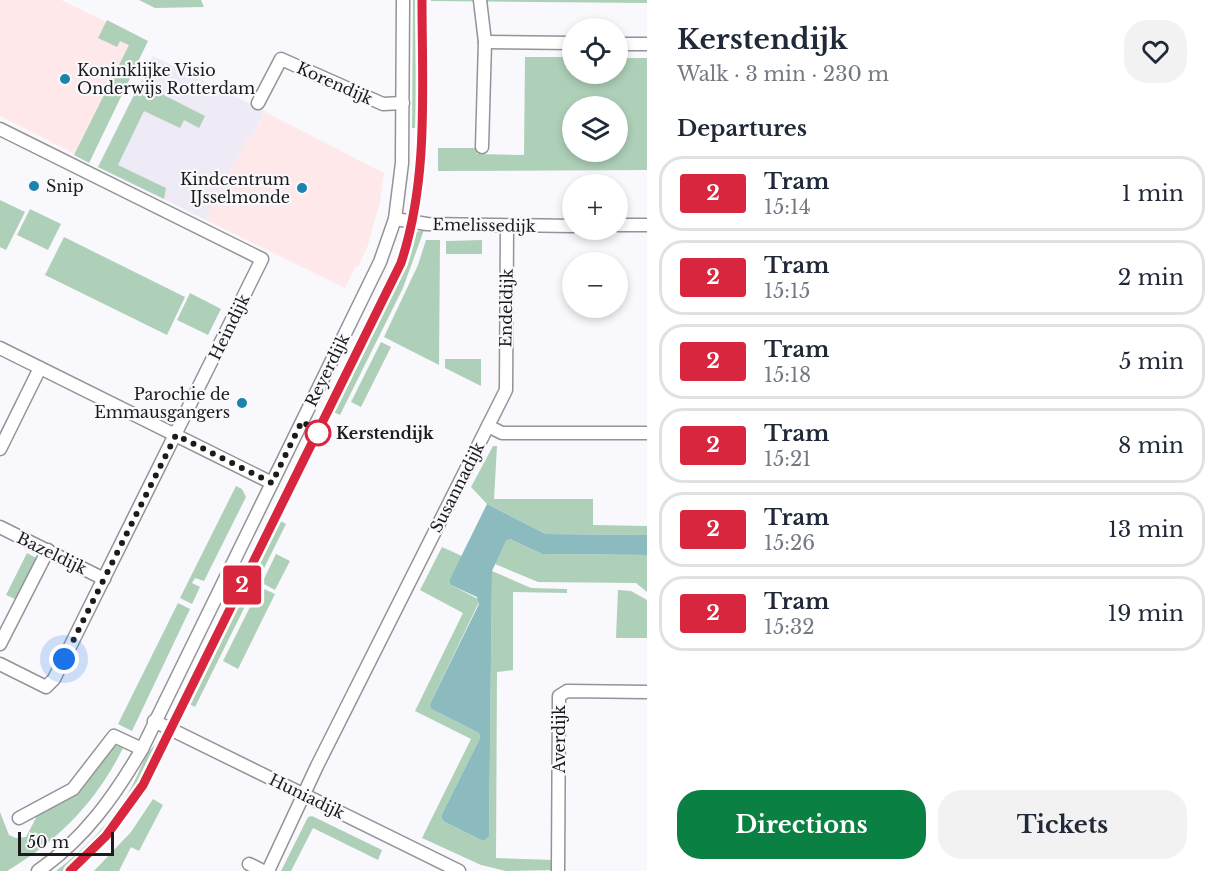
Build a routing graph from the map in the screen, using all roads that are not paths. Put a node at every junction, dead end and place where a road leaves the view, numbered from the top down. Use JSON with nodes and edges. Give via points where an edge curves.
{"nodes":[{"id":1,"x":403,"y":0,"type":"edge"},
{"id":2,"x":480,"y":0,"type":"edge"},
{"id":3,"x":485,"y":42,"type":"junction"},
{"id":4,"x":562,"y":43,"type":"edge"},
{"id":5,"x":628,"y":44,"type":"edge"},
{"id":6,"x":647,"y":44,"type":"edge"},
{"id":7,"x":258,"y":103,"type":"dead end"},
{"id":8,"x":403,"y":104,"type":"junction"},
{"id":9,"x":0,"y":129,"type":"edge"},
{"id":10,"x":482,"y":147,"type":"dead end"},
{"id":11,"x":395,"y":219,"type":"junction"},
{"id":12,"x":628,"y":225,"type":"edge"},
{"id":13,"x":647,"y":225,"type":"edge"},
{"id":14,"x":562,"y":226,"type":"edge"},
{"id":15,"x":507,"y":227,"type":"junction"},
{"id":16,"x":0,"y":348,"type":"edge"},
{"id":17,"x":40,"y":368,"type":"junction"},
{"id":18,"x":506,"y":390,"type":"joint"},
{"id":19,"x":488,"y":426,"type":"junction"},
{"id":20,"x":647,"y":433,"type":"edge"},
{"id":21,"x":176,"y":435,"type":"junction"},
{"id":22,"x":0,"y":449,"type":"edge"},
{"id":23,"x":272,"y":483,"type":"junction"},
{"id":24,"x":0,"y":527,"type":"edge"},
{"id":25,"x":48,"y":550,"type":"junction"},
{"id":26,"x":104,"y":579,"type":"junction"},
{"id":27,"x":0,"y":644,"type":"edge"},
{"id":28,"x":0,"y":664,"type":"edge"},
{"id":29,"x":647,"y":692,"type":"edge"},
{"id":30,"x":154,"y":721,"type":"junction"},
{"id":31,"x":142,"y":749,"type":"junction"},
{"id":32,"x":305,"y":795,"type":"junction"},
{"id":33,"x":19,"y":818,"type":"dead end"},
{"id":34,"x":249,"y":864,"type":"dead end"},
{"id":35,"x":38,"y":871,"type":"edge"},
{"id":36,"x":263,"y":871,"type":"edge"},
{"id":37,"x":268,"y":871,"type":"edge"},
{"id":38,"x":459,"y":871,"type":"edge"},
{"id":39,"x":558,"y":871,"type":"edge"}],
"edges":[{"from":1,"to":8,"type":"street","name":"Reyerdijk"},
{"from":2,"to":3,"type":"street"},
{"from":3,"to":4,"type":"street"},
{"from":3,"to":10,"type":"street"},
{"from":5,"to":6,"type":"street"},
{"from":7,"to":8,"type":"street","name":"Korendijk","via":[[281,59],[384,104]]},
{"from":8,"to":11,"type":"street","name":"Reyerdijk","via":[[402,163]]},
{"from":9,"to":21,"type":"street","name":"Heindijk","via":[[262,259]]},
{"from":11,"to":15,"type":"street","name":"Emelissedijk","via":[[420,224]]},
{"from":11,"to":23,"type":"street","name":"Reyerdijk","via":[[380,262]]},
{"from":12,"to":13,"type":"street"},
{"from":14,"to":15,"type":"street","name":"Emelissedijk"},
{"from":15,"to":18,"type":"street","name":"Endeldijk"},
{"from":16,"to":17,"type":"street"},
{"from":17,"to":21,"type":"street"},
{"from":17,"to":22,"type":"street"},
{"from":18,"to":19,"type":"street","name":"Susannadijk"},
{"from":19,"to":20,"type":"street","via":[[502,433]]},
{"from":19,"to":32,"type":"street","name":"Susannadijk"},
{"from":21,"to":23,"type":"street"},
{"from":21,"to":26,"type":"street","name":"Heindijk"},
{"from":23,"to":30,"type":"street","name":"Reyerdijk"},
{"from":24,"to":25,"type":"street","name":"Bazeldijk"},
{"from":25,"to":26,"type":"street","name":"Bazeldijk"},
{"from":25,"to":27,"type":"street"},
{"from":26,"to":28,"type":"street","name":"Heindijk","via":[[54,679],[46,687]]},
{"from":29,"to":39,"type":"street","name":"Averdijk","via":[[567,691],[560,696]]},
{"from":30,"to":31,"type":"street","name":"Reyerdijk"},
{"from":30,"to":32,"type":"street","name":"Huniadijk"},
{"from":31,"to":33,"type":"street","via":[[114,735],[73,789]]},
{"from":31,"to":35,"type":"street","name":"Reyerdijk","via":[[92,824],[60,856]]},
{"from":32,"to":37,"type":"street"},
{"from":32,"to":38,"type":"street","name":"Huniadijk"},
{"from":34,"to":36,"type":"street"}]}
